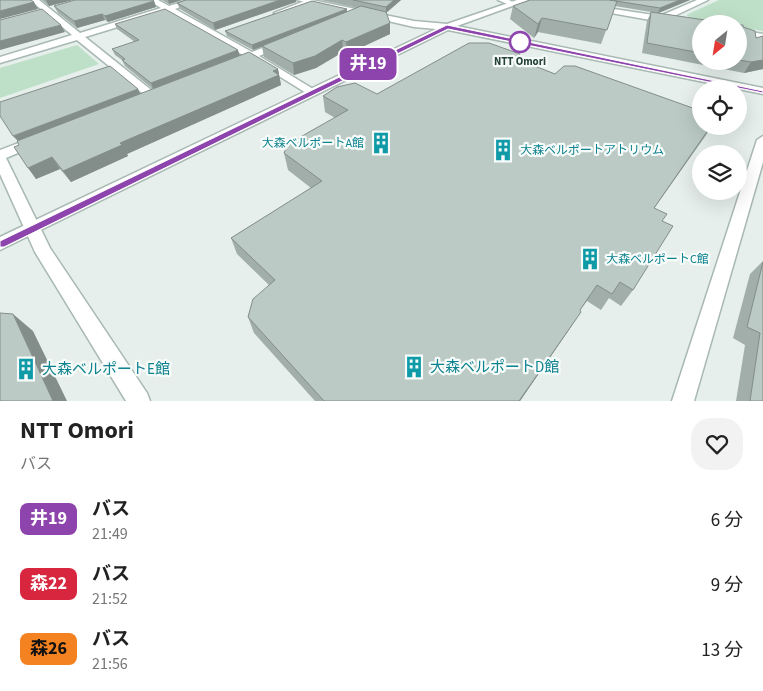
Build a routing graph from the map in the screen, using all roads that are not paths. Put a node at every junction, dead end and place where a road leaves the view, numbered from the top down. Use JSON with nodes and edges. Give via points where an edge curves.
{"nodes":[{"id":1,"x":34,"y":0,"type":"edge"},
{"id":2,"x":152,"y":0,"type":"edge"},
{"id":3,"x":197,"y":0,"type":"edge"},
{"id":4,"x":331,"y":0,"type":"edge"},
{"id":5,"x":502,"y":0,"type":"edge"},
{"id":6,"x":525,"y":0,"type":"edge"},
{"id":7,"x":704,"y":0,"type":"edge"},
{"id":8,"x":305,"y":1,"type":"edge"},
{"id":9,"x":512,"y":4,"type":"junction"},
{"id":10,"x":583,"y":6,"type":"edge"},
{"id":11,"x":62,"y":7,"type":"edge"},
{"id":12,"x":168,"y":9,"type":"junction"},
{"id":13,"x":43,"y":13,"type":"junction"},
{"id":14,"x":362,"y":13,"type":"junction"},
{"id":15,"x":270,"y":16,"type":"edge"},
{"id":16,"x":660,"y":19,"type":"junction"},
{"id":17,"x":344,"y":20,"type":"edge"},
{"id":18,"x":692,"y":24,"type":"edge"},
{"id":19,"x":447,"y":27,"type":"junction"},
{"id":20,"x":748,"y":35,"type":"edge"},
{"id":21,"x":78,"y":36,"type":"junction"},
{"id":22,"x":762,"y":39,"type":"edge"},
{"id":23,"x":293,"y":40,"type":"edge"},
{"id":24,"x":252,"y":56,"type":"junction"},
{"id":25,"x":0,"y":60,"type":"edge"},
{"id":26,"x":225,"y":66,"type":"edge"},
{"id":27,"x":763,"y":91,"type":"edge"},
{"id":28,"x":312,"y":92,"type":"junction"},
{"id":29,"x":151,"y":95,"type":"edge"},
{"id":30,"x":45,"y":137,"type":"edge"},
{"id":31,"x":763,"y":140,"type":"edge"},
{"id":32,"x":0,"y":155,"type":"edge"},
{"id":33,"x":0,"y":159,"type":"edge"},
{"id":34,"x":32,"y":228,"type":"junction"},
{"id":35,"x":0,"y":244,"type":"edge"},
{"id":36,"x":138,"y":401,"type":"edge"},
{"id":37,"x":683,"y":401,"type":"edge"}],
"edges":[{"from":1,"to":13,"type":"street"},
{"from":2,"to":12,"type":"street"},
{"from":3,"to":12,"type":"street"},
{"from":4,"to":19,"type":"street"},
{"from":5,"to":9,"type":"street"},
{"from":6,"to":9,"type":"street"},
{"from":7,"to":16,"type":"street"},
{"from":8,"to":14,"type":"street"},
{"from":8,"to":15,"type":"street"},
{"from":9,"to":19,"type":"street"},
{"from":10,"to":16,"type":"street"},
{"from":11,"to":13,"type":"street"},
{"from":12,"to":21,"type":"street"},
{"from":12,"to":24,"type":"street","via":[[219,33]]},
{"from":13,"to":21,"type":"street"},
{"from":14,"to":17,"type":"street"},
{"from":14,"to":19,"type":"street"},
{"from":16,"to":18,"type":"street"},
{"from":19,"to":27,"type":"street"},
{"from":19,"to":28,"type":"street"},
{"from":20,"to":22,"type":"street"},
{"from":21,"to":25,"type":"street"},
{"from":21,"to":29,"type":"street","via":[[109,66]]},
{"from":23,"to":24,"type":"street"},
{"from":24,"to":26,"type":"street"},
{"from":24,"to":28,"type":"street"},
{"from":28,"to":34,"type":"street"},
{"from":30,"to":32,"type":"street"},
{"from":31,"to":37,"type":"street"},
{"from":33,"to":34,"type":"street"},
{"from":34,"to":35,"type":"street"},
{"from":34,"to":36,"type":"street","via":[[43,252]]}]}
